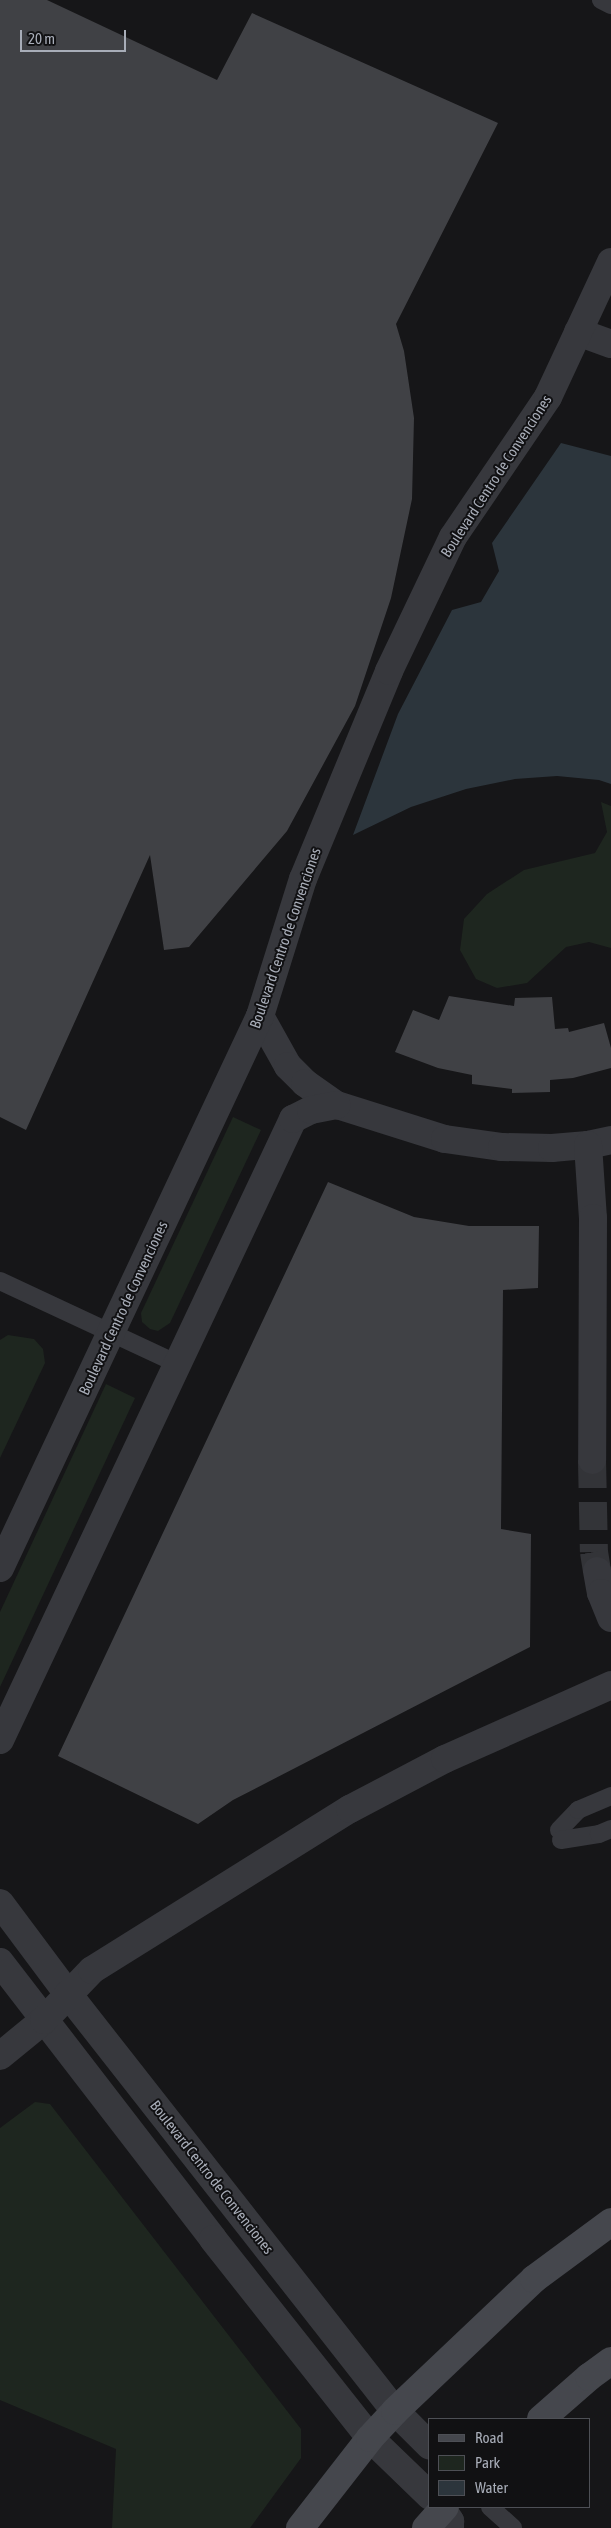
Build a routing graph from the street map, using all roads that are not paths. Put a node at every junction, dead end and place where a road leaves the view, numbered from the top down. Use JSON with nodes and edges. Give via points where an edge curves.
{"nodes":[{"id":1,"x":601,"y":0,"type":"edge"},
{"id":2,"x":611,"y":5,"type":"edge"},
{"id":3,"x":611,"y":262,"type":"edge"},
{"id":4,"x":578,"y":332,"type":"junction"},
{"id":5,"x":611,"y":344,"type":"edge"},
{"id":6,"x":260,"y":1016,"type":"junction"},
{"id":7,"x":337,"y":1105,"type":"junction"},
{"id":8,"x":599,"y":1142,"type":"edge"},
{"id":9,"x":0,"y":1281,"type":"edge"},
{"id":10,"x":111,"y":1333,"type":"junction"},
{"id":11,"x":178,"y":1364,"type":"junction"},
{"id":12,"x":592,"y":1460,"type":"tunnel mouth"},
{"id":13,"x":0,"y":1568,"type":"edge"},
{"id":14,"x":597,"y":1571,"type":"tunnel mouth"},
{"id":15,"x":611,"y":1618,"type":"edge"},
{"id":16,"x":611,"y":1684,"type":"edge"},
{"id":17,"x":0,"y":1740,"type":"edge"},
{"id":18,"x":611,"y":1796,"type":"edge"},
{"id":19,"x":611,"y":1829,"type":"edge"},
{"id":20,"x":0,"y":1903,"type":"edge"},
{"id":21,"x":0,"y":1962,"type":"edge"},
{"id":22,"x":68,"y":1994,"type":"junction"},
{"id":23,"x":44,"y":2020,"type":"junction"},
{"id":24,"x":0,"y":2056,"type":"edge"},
{"id":25,"x":611,"y":2222,"type":"edge"},
{"id":26,"x":611,"y":2361,"type":"edge"},
{"id":27,"x":395,"y":2411,"type":"junction"},
{"id":28,"x":542,"y":2418,"type":"edge"},
{"id":29,"x":370,"y":2438,"type":"junction"},
{"id":30,"x":428,"y":2444,"type":"edge"},
{"id":31,"x":428,"y":2500,"type":"edge"},
{"id":32,"x":491,"y":2508,"type":"edge"},
{"id":33,"x":300,"y":2528,"type":"edge"},
{"id":34,"x":512,"y":2528,"type":"edge"}],
"edges":[{"from":1,"to":2,"type":"lane"},
{"from":3,"to":4,"type":"street","name":"Boulevard Centro de Convenciones"},
{"from":4,"to":5,"type":"street"},
{"from":4,"to":6,"type":"street","name":"Boulevard Centro de Convenciones","via":[[548,397],[453,538],[389,671],[303,879]]},
{"from":6,"to":7,"type":"street","via":[[288,1066],[305,1083]]},
{"from":6,"to":10,"type":"street","name":"Boulevard Centro de Convenciones"},
{"from":7,"to":8,"type":"street","via":[[445,1139],[502,1147],[552,1148]]},
{"from":7,"to":11,"type":"street","via":[[311,1110],[293,1119]]},
{"from":8,"to":12,"type":"street","via":[[593,1218]]},
{"from":9,"to":10,"type":"lane"},
{"from":10,"to":11,"type":"lane"},
{"from":10,"to":13,"type":"street","name":"Boulevard Centro de Convenciones"},
{"from":11,"to":17,"type":"street"},
{"from":14,"to":15,"type":"street"},
{"from":16,"to":22,"type":"street","via":[[445,1759],[350,1809],[92,1970]]},
{"from":18,"to":19,"type":"lane","via":[[578,1810],[560,1835],[599,1834]]},
{"from":20,"to":22,"type":"street","name":"Boulevard Centro de Convenciones"},
{"from":21,"to":23,"type":"street"},
{"from":22,"to":23,"type":"street"},
{"from":22,"to":27,"type":"street","name":"Boulevard Centro de Convenciones"},
{"from":23,"to":24,"type":"street"},
{"from":23,"to":29,"type":"street"},
{"from":25,"to":27,"type":"main road","via":[[534,2278]]},
{"from":26,"to":28,"type":"main road"},
{"from":27,"to":29,"type":"main road"},
{"from":27,"to":30,"type":"street","name":"Boulevard Centro de Convenciones"},
{"from":29,"to":31,"type":"street"},
{"from":29,"to":33,"type":"main road"},
{"from":32,"to":34,"type":"lane"}]}
